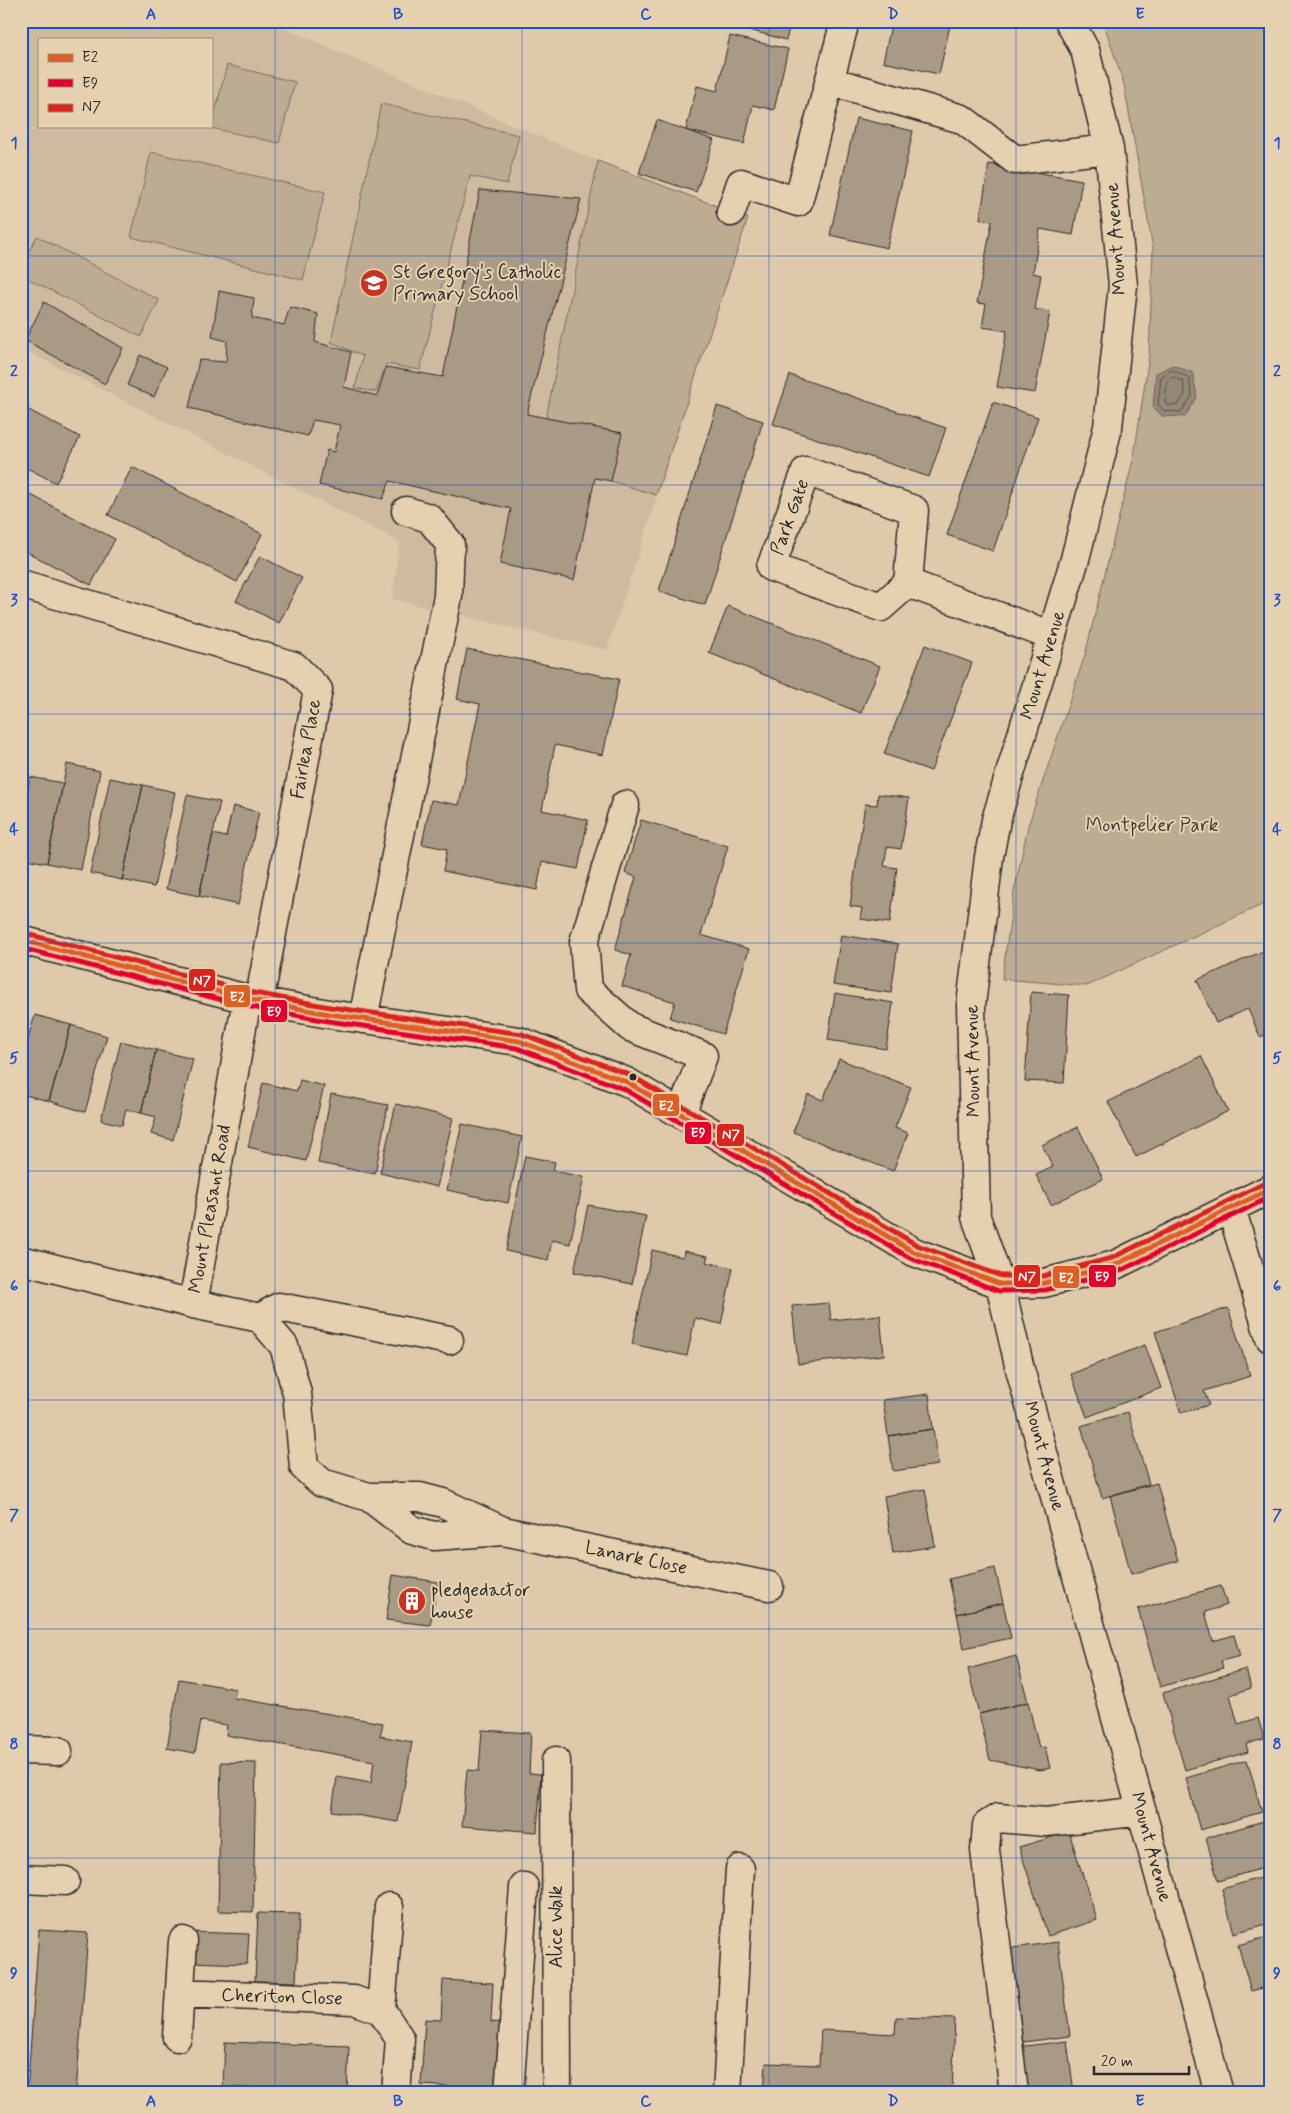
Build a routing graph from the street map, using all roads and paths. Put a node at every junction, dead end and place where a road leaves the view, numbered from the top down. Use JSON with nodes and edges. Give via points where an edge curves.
{"nodes":[{"id":1,"x":845,"y":21,"type":"edge"},
{"id":2,"x":1070,"y":21,"type":"edge"},
{"id":3,"x":830,"y":81,"type":"junction"},
{"id":4,"x":1109,"y":149,"type":"junction"},
{"id":5,"x":731,"y":212,"type":"dead end"},
{"id":6,"x":406,"y":511,"type":"dead end"},
{"id":7,"x":908,"y":583,"type":"junction"},
{"id":8,"x":21,"y":584,"type":"edge"},
{"id":9,"x":1052,"y":636,"type":"junction"},
{"id":10,"x":625,"y":805,"type":"dead end"},
{"id":11,"x":21,"y":940,"type":"edge"},
{"id":12,"x":253,"y":1000,"type":"junction"},
{"id":13,"x":363,"y":1019,"type":"junction"},
{"id":14,"x":682,"y":1114,"type":"junction"},
{"id":15,"x":1270,"y":1189,"type":"edge"},
{"id":16,"x":1231,"y":1208,"type":"junction"},
{"id":17,"x":21,"y":1260,"type":"edge"},
{"id":18,"x":1000,"y":1284,"type":"junction"},
{"id":19,"x":193,"y":1304,"type":"junction"},
{"id":20,"x":260,"y":1318,"type":"junction"},
{"id":21,"x":1270,"y":1338,"type":"edge"},
{"id":22,"x":449,"y":1340,"type":"dead end"},
{"id":23,"x":769,"y":1586,"type":"dead end"},
{"id":24,"x":21,"y":1750,"type":"edge"},
{"id":25,"x":58,"y":1751,"type":"dead end"},
{"id":26,"x":556,"y":1761,"type":"dead end"},
{"id":27,"x":1142,"y":1811,"type":"junction"},
{"id":28,"x":740,"y":1869,"type":"dead end"},
{"id":29,"x":21,"y":1879,"type":"edge"},
{"id":30,"x":65,"y":1882,"type":"dead end"},
{"id":31,"x":524,"y":1887,"type":"dead end"},
{"id":32,"x":388,"y":1908,"type":"dead end"},
{"id":33,"x":183,"y":1941,"type":"dead end"},
{"id":34,"x":180,"y":1993,"type":"junction"},
{"id":35,"x":381,"y":2010,"type":"junction"},
{"id":36,"x":177,"y":2037,"type":"dead end"},
{"id":37,"x":396,"y":2093,"type":"edge"},
{"id":38,"x":509,"y":2093,"type":"edge"},
{"id":39,"x":557,"y":2093,"type":"edge"},
{"id":40,"x":727,"y":2093,"type":"edge"},
{"id":41,"x":1014,"y":2093,"type":"edge"},
{"id":42,"x":1220,"y":2093,"type":"edge"}],
"edges":[{"from":1,"to":3,"type":"street"},
{"from":2,"to":4,"type":"street","name":"Mount Avenue","via":[[1085,50]]},
{"from":3,"to":4,"type":"street","via":[[962,119],[1015,160]]},
{"from":3,"to":5,"type":"street","via":[[798,202],[741,184]]},
{"from":4,"to":9,"type":"street","name":"Mount Avenue","via":[[1123,285],[1108,426]]},
{"from":6,"to":13,"type":"street","via":[[429,518],[450,544],[448,596]]},
{"from":7,"to":7,"type":"street","name":"Park Gate","via":[[914,510],[806,471],[771,568],[881,607]]},
{"from":7,"to":9,"type":"street"},
{"from":8,"to":12,"type":"street","name":"Fairlea Place","via":[[294,666],[318,690]]},
{"from":9,"to":18,"type":"street","name":"Mount Avenue","via":[[996,820],[971,1004],[976,1217]]},
{"from":10,"to":14,"type":"street","via":[[584,942],[588,990],[630,1027],[703,1056]]},
{"from":11,"to":12,"type":"street"},
{"from":12,"to":13,"type":"street"},
{"from":12,"to":19,"type":"street","name":"Mount Pleasant Road"},
{"from":13,"to":14,"type":"street","via":[[519,1042],[626,1082]]},
{"from":14,"to":18,"type":"street","via":[[914,1252]]},
{"from":15,"to":16,"type":"street"},
{"from":16,"to":18,"type":"street","via":[[1115,1265],[1044,1283]]},
{"from":16,"to":21,"type":"street"},
{"from":17,"to":19,"type":"street","name":"Mount Pleasant Road"},
{"from":18,"to":27,"type":"street","name":"Mount Avenue","via":[[1020,1369]]},
{"from":19,"to":20,"type":"street"},
{"from":20,"to":22,"type":"street","via":[[279,1306]]},
{"from":20,"to":23,"type":"street","name":"Lanark Close","via":[[284,1346],[297,1393],[304,1467],[322,1483],[369,1497],[412,1530],[434,1536],[503,1530]]},
{"from":24,"to":25,"type":"street"},
{"from":26,"to":39,"type":"street","name":"Alice Walk"},
{"from":27,"to":41,"type":"street","via":[[1046,1822],[998,1818],[987,1824],[986,1850]]},
{"from":27,"to":42,"type":"street","name":"Mount Avenue"},
{"from":28,"to":40,"type":"street"},
{"from":29,"to":30,"type":"street"},
{"from":31,"to":38,"type":"street"},
{"from":32,"to":35,"type":"street"},
{"from":33,"to":34,"type":"street"},
{"from":34,"to":35,"type":"street","name":"Cheriton Close","via":[[354,2000]]},
{"from":34,"to":36,"type":"street"},
{"from":35,"to":37,"type":"street","via":[[400,2039]]}]}
